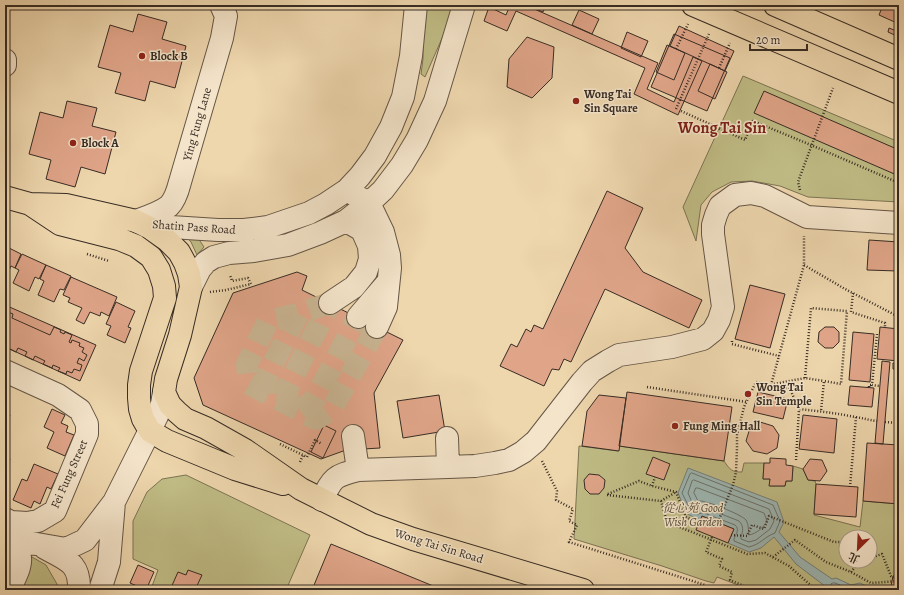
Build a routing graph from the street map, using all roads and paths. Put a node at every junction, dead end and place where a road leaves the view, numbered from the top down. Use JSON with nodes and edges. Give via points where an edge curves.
{"nodes":[{"id":1,"x":221,"y":5,"type":"edge"},
{"id":2,"x":416,"y":5,"type":"edge"},
{"id":3,"x":464,"y":5,"type":"edge"},
{"id":4,"x":775,"y":5,"type":"edge"},
{"id":5,"x":691,"y":14,"type":"edge"},
{"id":6,"x":709,"y":33,"type":"dead end"},
{"id":7,"x":731,"y":43,"type":"dead end"},
{"id":8,"x":676,"y":49,"type":"dead end"},
{"id":9,"x":899,"y":59,"type":"edge"},
{"id":10,"x":5,"y":60,"type":"edge"},
{"id":11,"x":5,"y":65,"type":"edge"},
{"id":12,"x":718,"y":68,"type":"dead end"},
{"id":13,"x":833,"y":88,"type":"dead end"},
{"id":14,"x":899,"y":93,"type":"edge"},
{"id":15,"x":676,"y":108,"type":"dead end"},
{"id":16,"x":681,"y":111,"type":"dead end"},
{"id":17,"x":811,"y":145,"type":"junction"},
{"id":18,"x":899,"y":183,"type":"edge"},
{"id":19,"x":347,"y":190,"type":"junction"},
{"id":20,"x":5,"y":197,"type":"edge"},
{"id":21,"x":369,"y":203,"type":"junction"},
{"id":22,"x":30,"y":204,"type":"junction"},
{"id":23,"x":806,"y":217,"type":"junction"},
{"id":24,"x":136,"y":221,"type":"junction"},
{"id":25,"x":346,"y":221,"type":"junction"},
{"id":26,"x":899,"y":223,"type":"edge"},
{"id":27,"x":804,"y":265,"type":"junction"},
{"id":28,"x":230,"y":275,"type":"dead end"},
{"id":29,"x":388,"y":282,"type":"junction"},
{"id":30,"x":191,"y":287,"type":"junction"},
{"id":31,"x":216,"y":292,"type":"dead end"},
{"id":32,"x":854,"y":293,"type":"junction"},
{"id":33,"x":330,"y":303,"type":"dead end"},
{"id":34,"x":358,"y":317,"type":"tunnel mouth"},
{"id":35,"x":899,"y":317,"type":"edge"},
{"id":36,"x":377,"y":327,"type":"tunnel mouth"},
{"id":37,"x":885,"y":328,"type":"dead end"},
{"id":38,"x":877,"y":334,"type":"dead end"},
{"id":39,"x":732,"y":344,"type":"dead end"},
{"id":40,"x":779,"y":356,"type":"junction"},
{"id":41,"x":5,"y":372,"type":"edge"},
{"id":42,"x":805,"y":378,"type":"junction"},
{"id":43,"x":824,"y":381,"type":"junction"},
{"id":44,"x":771,"y":385,"type":"junction"},
{"id":45,"x":879,"y":386,"type":"dead end"},
{"id":46,"x":647,"y":387,"type":"dead end"},
{"id":47,"x":164,"y":392,"type":"junction"},
{"id":48,"x":747,"y":402,"type":"junction"},
{"id":49,"x":799,"y":409,"type":"junction"},
{"id":50,"x":821,"y":411,"type":"junction"},
{"id":51,"x":856,"y":417,"type":"junction"},
{"id":52,"x":876,"y":421,"type":"dead end"},
{"id":53,"x":885,"y":422,"type":"dead end"},
{"id":54,"x":899,"y":423,"type":"edge"},
{"id":55,"x":150,"y":431,"type":"junction"},
{"id":56,"x":353,"y":436,"type":"dead end"},
{"id":57,"x":447,"y":438,"type":"dead end"},
{"id":58,"x":280,"y":444,"type":"dead end"},
{"id":59,"x":322,"y":444,"type":"dead end"},
{"id":60,"x":303,"y":455,"type":"junction"},
{"id":61,"x":540,"y":457,"type":"dead end"},
{"id":62,"x":796,"y":460,"type":"dead end"},
{"id":63,"x":300,"y":462,"type":"dead end"},
{"id":64,"x":448,"y":468,"type":"junction"},
{"id":65,"x":358,"y":470,"type":"junction"},
{"id":66,"x":655,"y":477,"type":"dead end"},
{"id":67,"x":652,"y":486,"type":"junction"},
{"id":68,"x":850,"y":487,"type":"dead end"},
{"id":69,"x":301,"y":489,"type":"junction"},
{"id":70,"x":676,"y":492,"type":"junction"},
{"id":71,"x":322,"y":500,"type":"junction"},
{"id":72,"x":661,"y":501,"type":"junction"},
{"id":73,"x":114,"y":502,"type":"junction"},
{"id":74,"x":5,"y":520,"type":"edge"},
{"id":75,"x":718,"y":522,"type":"dead end"},
{"id":76,"x":699,"y":523,"type":"dead end"},
{"id":77,"x":731,"y":535,"type":"dead end"},
{"id":78,"x":711,"y":538,"type":"junction"},
{"id":79,"x":5,"y":542,"type":"edge"},
{"id":80,"x":838,"y":542,"type":"edge"},
{"id":81,"x":37,"y":544,"type":"junction"},
{"id":82,"x":878,"y":555,"type":"edge"},
{"id":83,"x":773,"y":557,"type":"junction"},
{"id":84,"x":853,"y":569,"type":"edge"},
{"id":85,"x":851,"y":572,"type":"junction"},
{"id":86,"x":899,"y":580,"type":"edge"},
{"id":87,"x":580,"y":589,"type":"edge"},
{"id":88,"x":9,"y":590,"type":"edge"},
{"id":89,"x":79,"y":590,"type":"edge"},
{"id":90,"x":100,"y":590,"type":"edge"},
{"id":91,"x":707,"y":590,"type":"edge"},
{"id":92,"x":753,"y":590,"type":"edge"},
{"id":93,"x":816,"y":590,"type":"edge"}],
"edges":[{"from":1,"to":24,"type":"street","name":"Ying Fung Lane","via":[[226,16],[222,38],[176,196],[170,205],[154,215]]},
{"from":2,"to":19,"type":"street","name":"Shatin Pass Road","via":[[412,56],[403,97],[391,127],[375,156]]},
{"from":3,"to":21,"type":"street","name":"Shatin Pass Road","via":[[435,101],[417,140],[383,190]]},
{"from":4,"to":9,"type":"main road"},
{"from":5,"to":8,"type":"path"},
{"from":5,"to":14,"type":"main road"},
{"from":6,"to":15,"type":"path"},
{"from":7,"to":12,"type":"path"},
{"from":10,"to":11,"type":"street"},
{"from":13,"to":17,"type":"path"},
{"from":16,"to":17,"type":"path","via":[[745,140],[753,121]]},
{"from":17,"to":18,"type":"path"},
{"from":17,"to":23,"type":"path","via":[[798,182]]},
{"from":19,"to":21,"type":"street"},
{"from":19,"to":24,"type":"street","name":"Shatin Pass Road","via":[[309,213],[268,227],[218,230],[171,227]]},
{"from":20,"to":22,"type":"main road"},
{"from":21,"to":25,"type":"street","name":"Shatin Pass Road"},
{"from":21,"to":29,"type":"street","via":[[384,232],[390,268]]},
{"from":22,"to":24,"type":"main road","via":[[66,205]]},
{"from":22,"to":55,"type":"main road","via":[[60,224],[136,246],[151,257],[159,270],[165,298],[141,371],[139,385],[140,409]]},
{"from":23,"to":26,"type":"street"},
{"from":23,"to":27,"type":"path"},
{"from":23,"to":64,"type":"street","via":[[765,196],[751,193],[735,195],[720,206],[713,225],[712,234],[723,307],[713,331],[703,339],[672,347],[619,355],[592,371],[536,441],[523,452],[509,460],[495,463]]},
{"from":24,"to":30,"type":"main road","name":"Shatin Pass Road","via":[[167,240],[179,252],[189,274]]},
{"from":25,"to":30,"type":"street","name":"Shatin Pass Road","via":[[288,245],[214,257],[200,269]]},
{"from":25,"to":33,"type":"street","via":[[362,230],[369,246],[370,259],[366,272],[354,287]]},
{"from":27,"to":32,"type":"path"},
{"from":27,"to":40,"type":"path"},
{"from":28,"to":31,"type":"path","via":[[232,282],[248,278],[251,284]]},
{"from":29,"to":34,"type":"street"},
{"from":29,"to":36,"type":"street","via":[[386,307]]},
{"from":30,"to":47,"type":"main road","name":"Shatin Pass Road"},
{"from":32,"to":35,"type":"path"},
{"from":32,"to":37,"type":"path","via":[[851,312],[885,324]]},
{"from":38,"to":45,"type":"path","via":[[871,386]]},
{"from":39,"to":40,"type":"path"},
{"from":40,"to":44,"type":"path"},
{"from":41,"to":74,"type":"street","name":"Fei Fung Street","via":[[58,395],[80,410],[87,424],[87,434],[55,511],[38,521],[27,523]]},
{"from":42,"to":43,"type":"path"},
{"from":42,"to":43,"type":"path","via":[[811,308],[847,311],[841,384]]},
{"from":42,"to":44,"type":"path"},
{"from":43,"to":50,"type":"path"},
{"from":44,"to":48,"type":"path","via":[[756,382]]},
{"from":44,"to":49,"type":"path","via":[[790,389]]},
{"from":46,"to":48,"type":"path"},
{"from":47,"to":55,"type":"street","name":"Shatin Pass Road","via":[[158,416]]},
{"from":47,"to":69,"type":"main road","name":"Wong Tai Sin Road","via":[[170,405],[185,419],[245,450]]},
{"from":48,"to":75,"type":"path","via":[[737,435],[733,485]]},
{"from":49,"to":50,"type":"path"},
{"from":49,"to":62,"type":"path"},
{"from":50,"to":51,"type":"path"},
{"from":51,"to":52,"type":"path"},
{"from":51,"to":68,"type":"path"},
{"from":53,"to":54,"type":"path"},
{"from":55,"to":69,"type":"main road","name":"Wong Tai Sin Road","via":[[167,441],[235,469]]},
{"from":55,"to":73,"type":"street","name":"Shatin Pass Road"},
{"from":56,"to":65,"type":"street"},
{"from":57,"to":64,"type":"street"},
{"from":58,"to":60,"type":"path"},
{"from":59,"to":60,"type":"path","via":[[314,440],[307,457]]},
{"from":60,"to":63,"type":"path"},
{"from":61,"to":91,"type":"path","via":[[557,491],[556,500],[573,509],[569,521],[578,525],[569,542],[705,585]]},
{"from":64,"to":65,"type":"street"},
{"from":65,"to":71,"type":"street","via":[[334,478]]},
{"from":66,"to":67,"type":"path"},
{"from":67,"to":70,"type":"path"},
{"from":67,"to":72,"type":"path","via":[[638,481],[607,495]]},
{"from":69,"to":71,"type":"main road","name":"Wong Tai Sin Road"},
{"from":70,"to":72,"type":"path"},
{"from":70,"to":76,"type":"path","via":[[686,517]]},
{"from":71,"to":87,"type":"main road","name":"Wong Tai Sin Road","via":[[371,524],[414,539]]},
{"from":72,"to":78,"type":"path","via":[[667,522]]},
{"from":73,"to":81,"type":"street","via":[[85,540],[66,549]]},
{"from":73,"to":90,"type":"street","name":"Shatin Pass Road","via":[[109,562]]},
{"from":77,"to":80,"type":"path","via":[[746,536],[752,524],[764,529],[769,516]]},
{"from":78,"to":83,"type":"path","via":[[747,554],[765,552]]},
{"from":78,"to":92,"type":"path","via":[[706,552],[722,559],[719,566],[732,572],[730,580]]},
{"from":79,"to":81,"type":"street"},
{"from":79,"to":88,"type":"street","via":[[19,553],[21,560]]},
{"from":81,"to":89,"type":"street","via":[[71,563],[78,574]]},
{"from":82,"to":86,"type":"path","via":[[882,554],[891,576]]},
{"from":83,"to":85,"type":"path","via":[[795,540],[826,562]]},
{"from":83,"to":93,"type":"path","via":[[789,566]]},
{"from":84,"to":85,"type":"path"},
{"from":85,"to":86,"type":"path","via":[[871,583]]}]}
